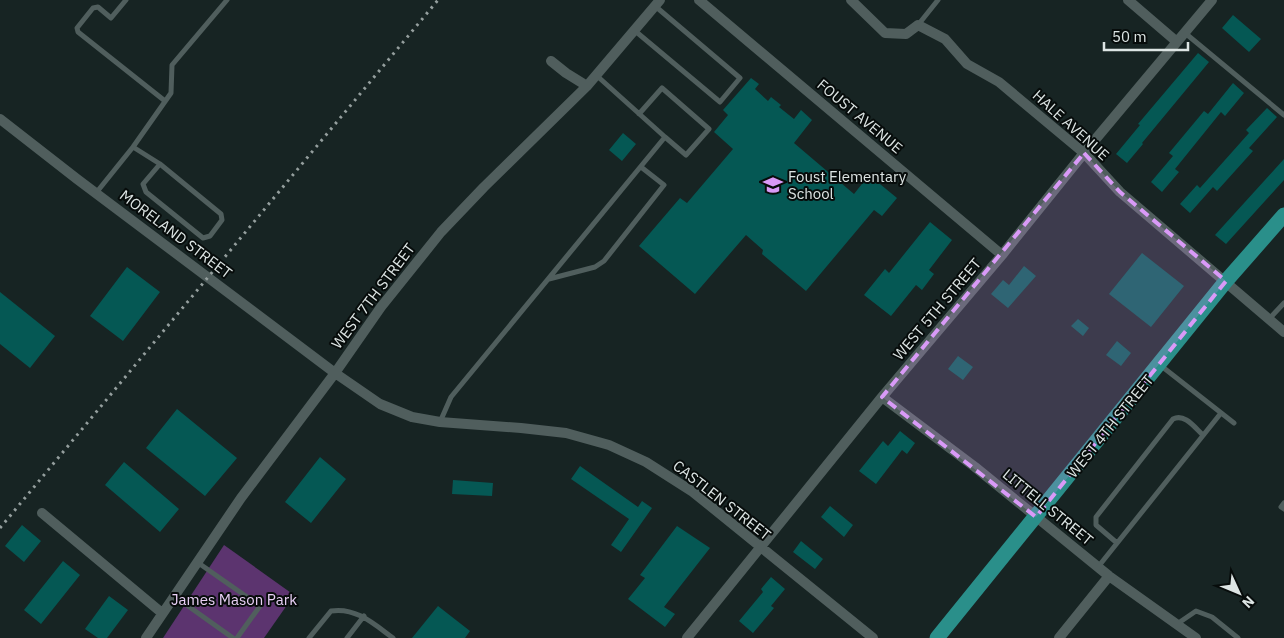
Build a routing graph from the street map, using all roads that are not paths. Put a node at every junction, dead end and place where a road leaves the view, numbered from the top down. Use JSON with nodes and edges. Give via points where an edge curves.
{"nodes":[{"id":1,"x":126,"y":0,"type":"edge"},
{"id":2,"x":227,"y":0,"type":"edge"},
{"id":3,"x":699,"y":0,"type":"edge"},
{"id":4,"x":851,"y":0,"type":"edge"},
{"id":5,"x":938,"y":0,"type":"edge"},
{"id":6,"x":1128,"y":0,"type":"edge"},
{"id":7,"x":1212,"y":0,"type":"edge"},
{"id":8,"x":657,"y":3,"type":"edge"},
{"id":9,"x":918,"y":25,"type":"junction"},
{"id":10,"x":634,"y":30,"type":"junction"},
{"id":11,"x":1185,"y":32,"type":"junction"},
{"id":12,"x":1177,"y":42,"type":"junction"},
{"id":13,"x":551,"y":61,"type":"dead end"},
{"id":14,"x":596,"y":75,"type":"junction"},
{"id":15,"x":587,"y":86,"type":"junction"},
{"id":16,"x":165,"y":101,"type":"junction"},
{"id":17,"x":639,"y":114,"type":"junction"},
{"id":18,"x":1284,"y":114,"type":"edge"},
{"id":19,"x":0,"y":118,"type":"edge"},
{"id":20,"x":665,"y":137,"type":"junction"},
{"id":21,"x":133,"y":147,"type":"junction"},
{"id":22,"x":1084,"y":153,"type":"junction"},
{"id":23,"x":160,"y":164,"type":"junction"},
{"id":24,"x":641,"y":166,"type":"junction"},
{"id":25,"x":96,"y":192,"type":"junction"},
{"id":26,"x":1284,"y":215,"type":"edge"},
{"id":27,"x":1002,"y":255,"type":"junction"},
{"id":28,"x":549,"y":279,"type":"junction"},
{"id":29,"x":1226,"y":281,"type":"junction"},
{"id":30,"x":1284,"y":303,"type":"edge"},
{"id":31,"x":1269,"y":319,"type":"junction"},
{"id":32,"x":1284,"y":332,"type":"edge"},
{"id":33,"x":1159,"y":364,"type":"junction"},
{"id":34,"x":335,"y":373,"type":"junction"},
{"id":35,"x":882,"y":397,"type":"junction"},
{"id":36,"x":1221,"y":413,"type":"junction"},
{"id":37,"x":440,"y":422,"type":"junction"},
{"id":38,"x":1234,"y":424,"type":"dead end"},
{"id":39,"x":1203,"y":435,"type":"junction"},
{"id":40,"x":1284,"y":503,"type":"edge"},
{"id":41,"x":1284,"y":509,"type":"edge"},
{"id":42,"x":42,"y":512,"type":"dead end"},
{"id":43,"x":1036,"y":517,"type":"junction"},
{"id":44,"x":1117,"y":543,"type":"junction"},
{"id":45,"x":760,"y":548,"type":"junction"},
{"id":46,"x":197,"y":562,"type":"junction"},
{"id":47,"x":1098,"y":567,"type":"junction"},
{"id":48,"x":1109,"y":576,"type":"junction"},
{"id":49,"x":174,"y":596,"type":"junction"},
{"id":50,"x":162,"y":613,"type":"junction"},
{"id":51,"x":364,"y":616,"type":"junction"},
{"id":52,"x":1177,"y":624,"type":"junction"},
{"id":53,"x":146,"y":638,"type":"edge"},
{"id":54,"x":235,"y":638,"type":"edge"},
{"id":55,"x":309,"y":638,"type":"edge"},
{"id":56,"x":347,"y":638,"type":"edge"},
{"id":57,"x":393,"y":638,"type":"edge"},
{"id":58,"x":687,"y":638,"type":"edge"},
{"id":59,"x":873,"y":638,"type":"edge"},
{"id":60,"x":937,"y":638,"type":"edge"},
{"id":61,"x":1059,"y":638,"type":"edge"},
{"id":62,"x":1196,"y":638,"type":"edge"},
{"id":63,"x":1238,"y":638,"type":"edge"}],
"edges":[{"from":1,"to":16,"type":"lane","via":[[111,18],[98,7],[93,8],[77,28],[78,32]]},
{"from":2,"to":16,"type":"lane","via":[[172,65],[171,93]]},
{"from":3,"to":27,"type":"street","name":"FOUST AVENUE"},
{"from":4,"to":9,"type":"street","via":[[885,33],[906,34]]},
{"from":5,"to":9,"type":"lane"},
{"from":6,"to":12,"type":"street"},
{"from":7,"to":11,"type":"street","name":"WEST 5TH STREET"},
{"from":8,"to":10,"type":"street","name":"WEST 7TH STREET"},
{"from":8,"to":10,"type":"lane","via":[[740,78],[720,102]]},
{"from":9,"to":22,"type":"street","name":"HALE AVENUE","via":[[945,39],[967,64],[998,82]]},
{"from":10,"to":14,"type":"street","name":"WEST 7TH STREET"},
{"from":11,"to":12,"type":"street","name":"WEST 5TH STREET"},
{"from":11,"to":18,"type":"lane"},
{"from":12,"to":22,"type":"street","name":"WEST 5TH STREET"},
{"from":13,"to":15,"type":"street"},
{"from":14,"to":15,"type":"street","name":"WEST 7TH STREET"},
{"from":14,"to":17,"type":"lane"},
{"from":15,"to":34,"type":"street","name":"WEST 7TH STREET","via":[[441,232],[381,307]]},
{"from":16,"to":21,"type":"lane"},
{"from":17,"to":20,"type":"lane"},
{"from":17,"to":20,"type":"lane","via":[[662,88],[709,129],[686,155]]},
{"from":19,"to":25,"type":"street","name":"MORELAND STREET"},
{"from":20,"to":24,"type":"lane"},
{"from":21,"to":23,"type":"lane"},
{"from":21,"to":25,"type":"lane"},
{"from":22,"to":27,"type":"street","name":"WEST 5TH STREET"},
{"from":22,"to":29,"type":"street","name":"HALE AVENUE","via":[[1120,192]]},
{"from":23,"to":23,"type":"lane","via":[[221,214],[222,220],[210,236],[203,238],[146,192],[143,184]]},
{"from":24,"to":28,"type":"lane"},
{"from":24,"to":28,"type":"lane","via":[[664,185],[604,261],[595,267]]},
{"from":25,"to":34,"type":"street","name":"MORELAND STREET"},
{"from":26,"to":29,"type":"main road","name":"WEST 4TH STREET"},
{"from":27,"to":35,"type":"street","name":"WEST 5TH STREET"},
{"from":28,"to":37,"type":"lane","via":[[451,397]]},
{"from":29,"to":31,"type":"street","name":"HALE AVENUE"},
{"from":29,"to":33,"type":"main road","name":"WEST 4TH STREET"},
{"from":30,"to":31,"type":"lane"},
{"from":31,"to":32,"type":"street","name":"HALE AVENUE"},
{"from":33,"to":36,"type":"lane"},
{"from":33,"to":43,"type":"main road","name":"WEST 4TH STREET"},
{"from":34,"to":37,"type":"street","name":"CASTLEN STREET","via":[[380,404],[412,417]]},
{"from":34,"to":46,"type":"street","name":"WEST 7TH STREET"},
{"from":35,"to":43,"type":"street","name":"LITTELL STREET"},
{"from":35,"to":45,"type":"street","name":"WEST 5TH STREET"},
{"from":36,"to":38,"type":"lane"},
{"from":36,"to":39,"type":"lane"},
{"from":37,"to":45,"type":"street","name":"CASTLEN STREET","via":[[566,433],[609,445],[646,462],[693,492]]},
{"from":39,"to":44,"type":"lane"},
{"from":39,"to":44,"type":"lane","via":[[1183,418],[1173,420],[1096,517],[1096,525]]},
{"from":40,"to":41,"type":"lane","via":[[1281,507]]},
{"from":42,"to":50,"type":"street"},
{"from":43,"to":47,"type":"street","name":"LITTELL STREET"},
{"from":43,"to":60,"type":"main road","name":"WEST 4TH STREET"},
{"from":44,"to":47,"type":"lane"},
{"from":45,"to":58,"type":"street","name":"WEST 5TH STREET"},
{"from":45,"to":59,"type":"street","name":"CASTLEN STREET"},
{"from":46,"to":49,"type":"street","name":"WEST 7TH STREET"},
{"from":46,"to":54,"type":"lane","via":[[260,606]]},
{"from":47,"to":48,"type":"street","name":"LITTELL STREET"},
{"from":48,"to":52,"type":"street","name":"LITTELL STREET"},
{"from":48,"to":61,"type":"street"},
{"from":49,"to":50,"type":"street","name":"WEST 7TH STREET"},
{"from":49,"to":54,"type":"lane"},
{"from":50,"to":53,"type":"street","name":"WEST 7TH STREET"},
{"from":51,"to":55,"type":"lane","via":[[331,611]]},
{"from":51,"to":56,"type":"lane"},
{"from":51,"to":57,"type":"lane"},
{"from":52,"to":62,"type":"street","name":"LITTELL STREET"},
{"from":52,"to":63,"type":"lane","via":[[1196,611],[1212,617]]}]}
